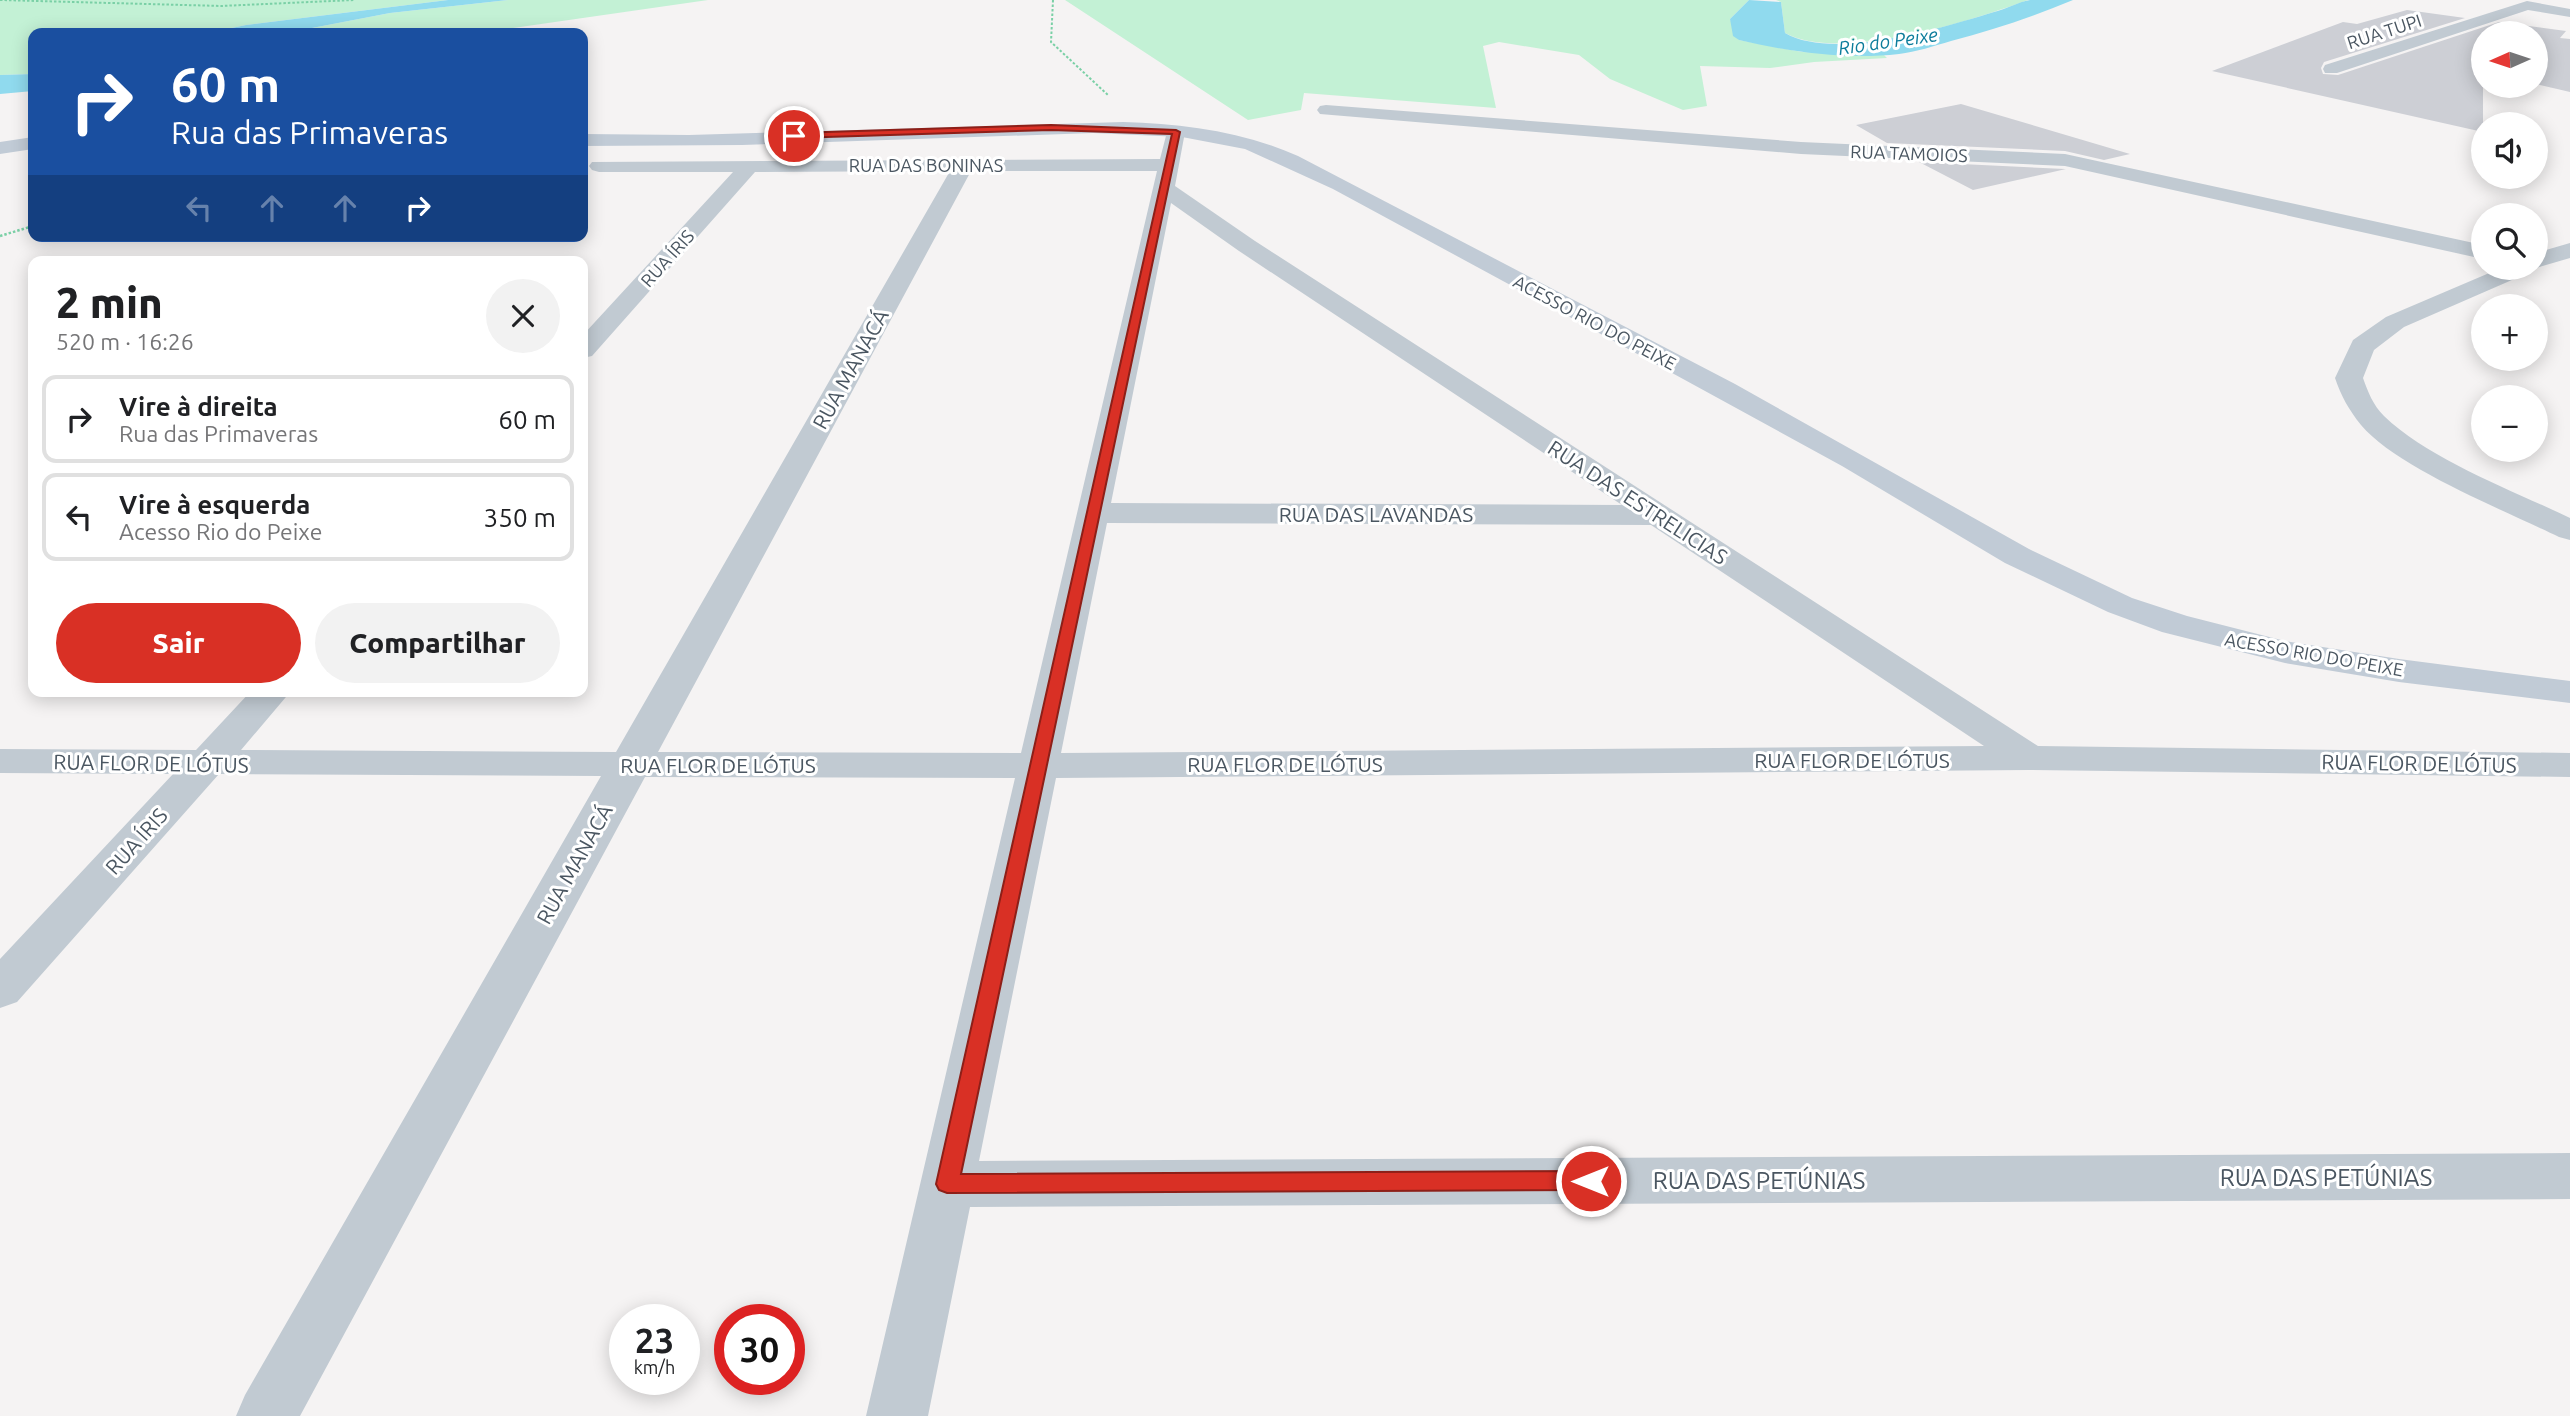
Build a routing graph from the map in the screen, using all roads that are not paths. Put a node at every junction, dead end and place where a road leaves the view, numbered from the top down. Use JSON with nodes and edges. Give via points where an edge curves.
{"nodes":[{"id":1,"x":2570,"y":13,"type":"edge"},
{"id":2,"x":2330,"y":69,"type":"dead end"},
{"id":3,"x":1326,"y":110,"type":"dead end"},
{"id":4,"x":588,"y":140,"type":"edge"},
{"id":5,"x":28,"y":145,"type":"edge"},
{"id":6,"x":0,"y":148,"type":"edge"},
{"id":7,"x":1165,"y":154,"type":"junction"},
{"id":8,"x":750,"y":165,"type":"junction"},
{"id":9,"x":964,"y":165,"type":"junction"},
{"id":10,"x":599,"y":166,"type":"dead end"},
{"id":11,"x":1175,"y":237,"type":"junction"},
{"id":12,"x":1247,"y":246,"type":"junction"},
{"id":13,"x":2471,"y":249,"type":"edge"},
{"id":14,"x":2570,"y":250,"type":"edge"},
{"id":15,"x":2548,"y":257,"type":"edge"},
{"id":16,"x":2492,"y":280,"type":"edge"},
{"id":17,"x":588,"y":344,"type":"edge"},
{"id":18,"x":1094,"y":513,"type":"junction"},
{"id":19,"x":1659,"y":515,"type":"junction"},
{"id":20,"x":2570,"y":530,"type":"edge"},
{"id":21,"x":2570,"y":692,"type":"edge"},
{"id":22,"x":267,"y":697,"type":"edge"},
{"id":23,"x":2029,"y":758,"type":"junction"},
{"id":24,"x":0,"y":761,"type":"edge"},
{"id":25,"x":206,"y":764,"type":"junction"},
{"id":26,"x":630,"y":764,"type":"junction"},
{"id":27,"x":2570,"y":765,"type":"edge"},
{"id":28,"x":1039,"y":766,"type":"junction"},
{"id":29,"x":0,"y":990,"type":"edge"},
{"id":30,"x":2570,"y":1176,"type":"edge"},
{"id":31,"x":947,"y":1184,"type":"junction"},
{"id":32,"x":267,"y":1416,"type":"edge"},
{"id":33,"x":897,"y":1416,"type":"edge"}],
"edges":[{"from":1,"to":2,"type":"street","name":"RUA TUPI","via":[[2528,5]]},
{"from":3,"to":13,"type":"street","name":"RUA TAMOIOS","via":[[1764,146],[2065,160]]},
{"from":4,"to":7,"type":"street","name":"ACESSO RIO DO PEIXE","via":[[1051,127]]},
{"from":5,"to":6,"type":"street"},
{"from":7,"to":9,"type":"street","name":"RUA DAS BONINAS"},
{"from":7,"to":11,"type":"street"},
{"from":7,"to":12,"type":"street","name":"RUA DAS ESTRELICIAS"},
{"from":7,"to":21,"type":"street","name":"ACESSO RIO DO PEIXE","via":[[1239,141],[1286,159],[1854,460],[2014,555],[2119,605],[2218,638],[2318,658]]},
{"from":8,"to":9,"type":"street","name":"RUA DAS BONINAS"},
{"from":8,"to":10,"type":"street","name":"RUA DAS BONINAS"},
{"from":8,"to":17,"type":"street","name":"RUA ÍRIS"},
{"from":9,"to":26,"type":"street","name":"RUA MANACÁ"},
{"from":11,"to":12,"type":"street","name":"RUA DAS ESTRELICIAS"},
{"from":11,"to":18,"type":"street"},
{"from":12,"to":19,"type":"street","name":"RUA DAS ESTRELICIAS"},
{"from":14,"to":15,"type":"street"},
{"from":16,"to":20,"type":"street","via":[[2395,322],[2362,346],[2349,378],[2356,398],[2373,421],[2406,447]]},
{"from":18,"to":19,"type":"street","name":"RUA DAS LAVANDAS"},
{"from":18,"to":28,"type":"street"},
{"from":19,"to":23,"type":"street","name":"RUA DAS ESTRELICIAS"},
{"from":22,"to":25,"type":"street","name":"RUA ÍRIS"},
{"from":23,"to":27,"type":"street","name":"RUA FLOR DE LÓTUS"},
{"from":23,"to":28,"type":"street","name":"RUA FLOR DE LÓTUS"},
{"from":24,"to":25,"type":"street","name":"RUA FLOR DE LÓTUS"},
{"from":25,"to":26,"type":"street","name":"RUA FLOR DE LÓTUS"},
{"from":25,"to":29,"type":"street","name":"RUA ÍRIS"},
{"from":26,"to":28,"type":"street","name":"RUA FLOR DE LÓTUS"},
{"from":26,"to":32,"type":"street","name":"RUA MANACÁ"},
{"from":28,"to":31,"type":"street"},
{"from":30,"to":31,"type":"street","name":"RUA DAS PETÚNIAS"},
{"from":31,"to":33,"type":"street"}]}
